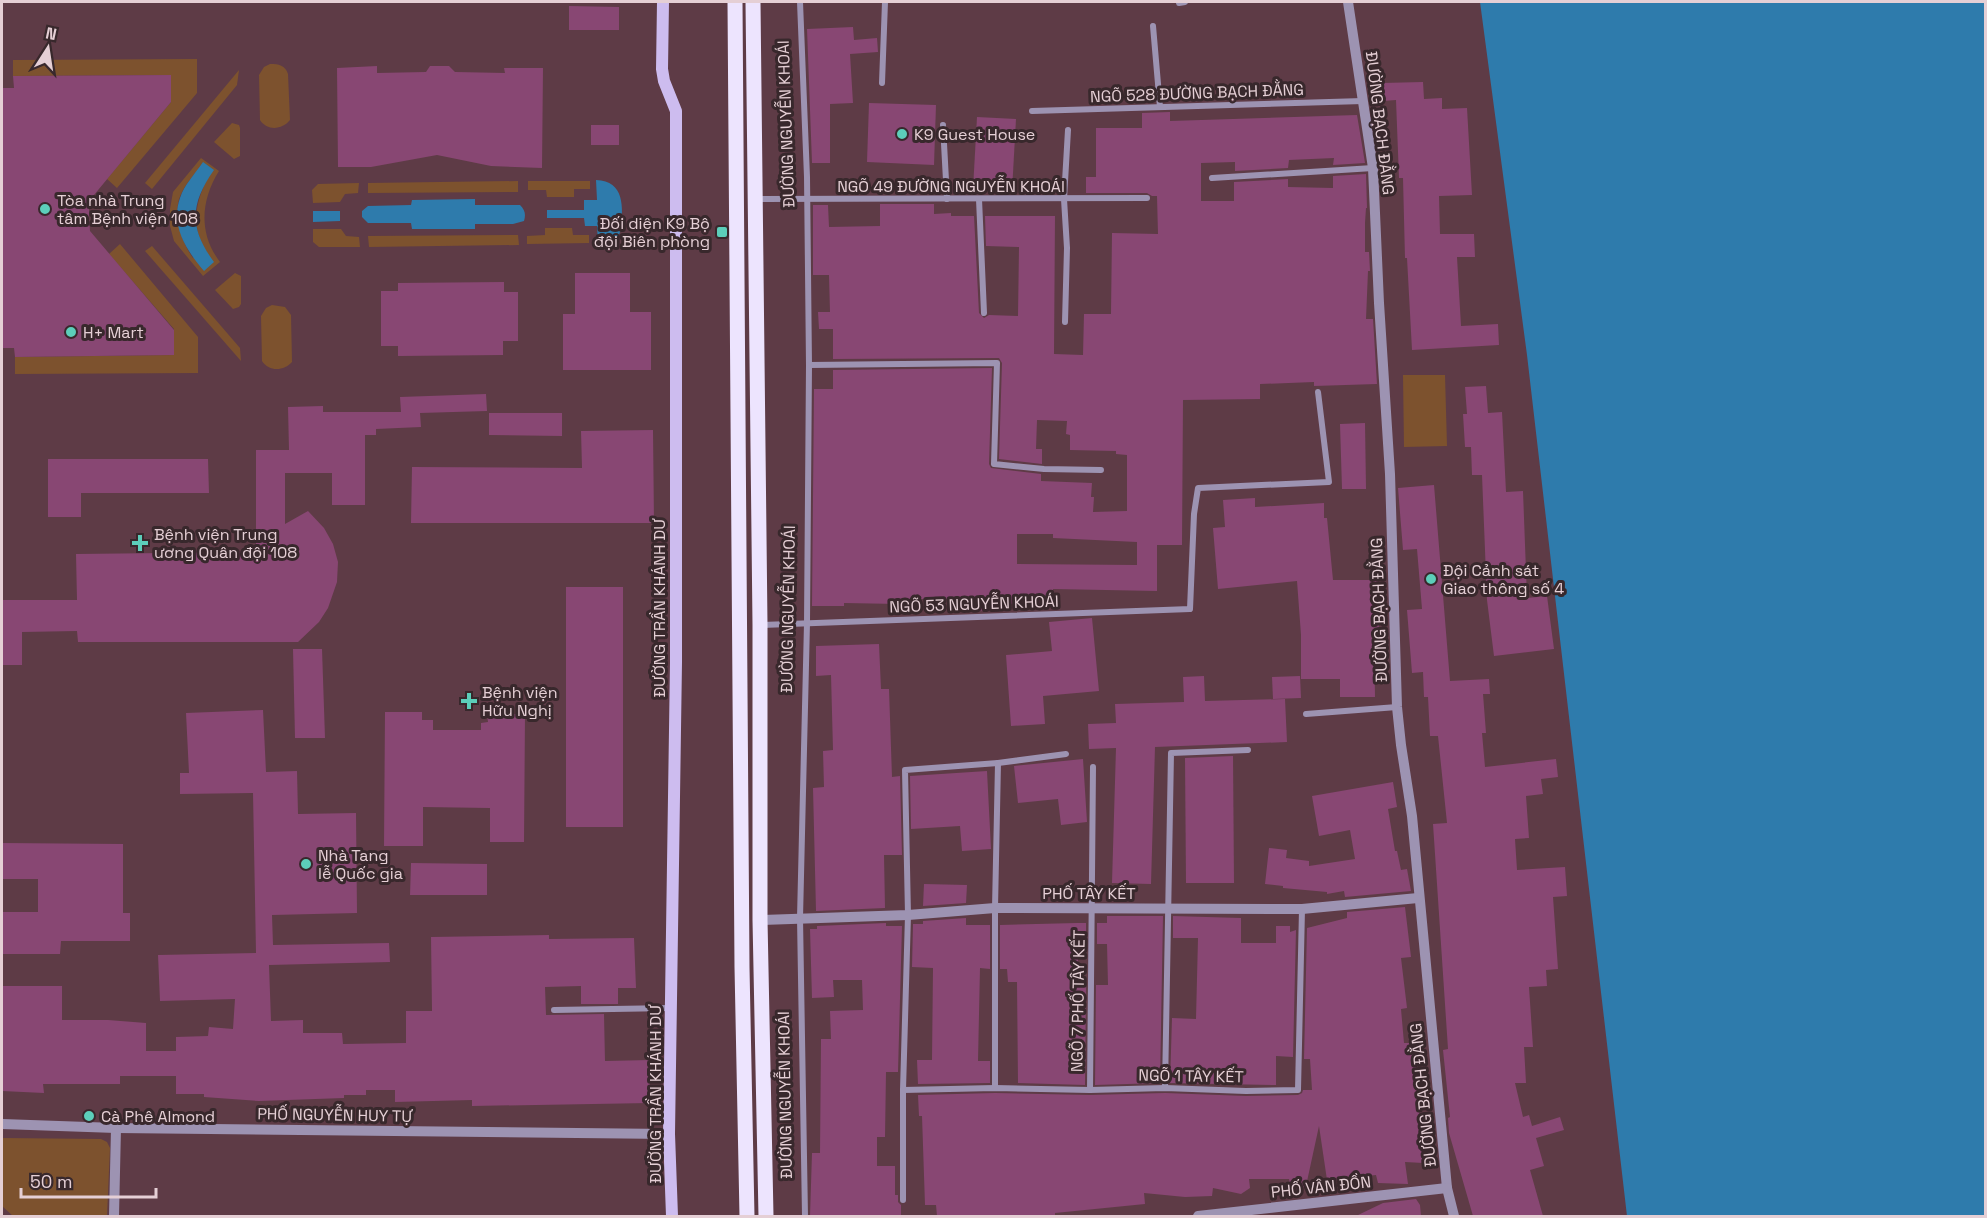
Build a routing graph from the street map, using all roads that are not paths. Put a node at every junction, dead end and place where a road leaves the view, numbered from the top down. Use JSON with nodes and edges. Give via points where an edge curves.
{"nodes":[{"id":1,"x":663,"y":2,"type":"edge"},
{"id":2,"x":735,"y":2,"type":"edge"},
{"id":3,"x":753,"y":2,"type":"edge"},
{"id":4,"x":800,"y":2,"type":"edge"},
{"id":5,"x":885,"y":2,"type":"edge"},
{"id":6,"x":1348,"y":2,"type":"edge"},
{"id":7,"x":1153,"y":26,"type":"dead end"},
{"id":8,"x":882,"y":83,"type":"dead end"},
{"id":9,"x":1363,"y":101,"type":"junction"},
{"id":10,"x":1160,"y":107,"type":"junction"},
{"id":11,"x":1032,"y":111,"type":"dead end"},
{"id":12,"x":942,"y":125,"type":"dead end"},
{"id":13,"x":1068,"y":130,"type":"dead end"},
{"id":14,"x":1373,"y":168,"type":"junction"},
{"id":15,"x":1212,"y":178,"type":"dead end"},
{"id":16,"x":1147,"y":198,"type":"dead end"},
{"id":17,"x":755,"y":199,"type":"junction"},
{"id":18,"x":807,"y":199,"type":"junction"},
{"id":19,"x":947,"y":199,"type":"junction"},
{"id":20,"x":979,"y":199,"type":"junction"},
{"id":21,"x":1064,"y":199,"type":"junction"},
{"id":22,"x":984,"y":313,"type":"dead end"},
{"id":23,"x":1065,"y":322,"type":"dead end"},
{"id":24,"x":809,"y":365,"type":"junction"},
{"id":25,"x":1318,"y":392,"type":"dead end"},
{"id":26,"x":1101,"y":470,"type":"dead end"},
{"id":27,"x":807,"y":623,"type":"junction"},
{"id":28,"x":760,"y":625,"type":"junction"},
{"id":29,"x":1397,"y":707,"type":"junction"},
{"id":30,"x":1306,"y":714,"type":"dead end"},
{"id":31,"x":1248,"y":750,"type":"dead end"},
{"id":32,"x":1066,"y":754,"type":"dead end"},
{"id":33,"x":998,"y":763,"type":"junction"},
{"id":34,"x":1093,"y":767,"type":"dead end"},
{"id":35,"x":1418,"y":898,"type":"junction"},
{"id":36,"x":995,"y":908,"type":"junction"},
{"id":37,"x":1169,"y":908,"type":"junction"},
{"id":38,"x":1092,"y":909,"type":"junction"},
{"id":39,"x":1302,"y":909,"type":"junction"},
{"id":40,"x":908,"y":915,"type":"junction"},
{"id":41,"x":800,"y":918,"type":"junction"},
{"id":42,"x":760,"y":920,"type":"junction"},
{"id":43,"x":672,"y":1008,"type":"junction"},
{"id":44,"x":554,"y":1010,"type":"dead end"},
{"id":45,"x":995,"y":1088,"type":"junction"},
{"id":46,"x":1165,"y":1088,"type":"junction"},
{"id":47,"x":903,"y":1090,"type":"junction"},
{"id":48,"x":1090,"y":1090,"type":"junction"},
{"id":49,"x":2,"y":1124,"type":"edge"},
{"id":50,"x":116,"y":1128,"type":"junction"},
{"id":51,"x":669,"y":1134,"type":"junction"},
{"id":52,"x":1447,"y":1188,"type":"junction"},
{"id":53,"x":903,"y":1200,"type":"dead end"},
{"id":54,"x":114,"y":1216,"type":"edge"},
{"id":55,"x":672,"y":1216,"type":"edge"},
{"id":56,"x":747,"y":1216,"type":"edge"},
{"id":57,"x":766,"y":1216,"type":"edge"},
{"id":58,"x":805,"y":1216,"type":"edge"},
{"id":59,"x":1198,"y":1216,"type":"edge"},
{"id":60,"x":1454,"y":1216,"type":"edge"}],
"edges":[{"from":1,"to":43,"type":"main road","name":"ĐƯỜNG TRẦN KHÁNH DƯ","via":[[662,69],[676,111]]},
{"from":2,"to":56,"type":"main road"},
{"from":3,"to":17,"type":"main road","name":"ĐƯỜNG NGUYỄN KHOÁI"},
{"from":4,"to":18,"type":"street","name":"ĐƯỜNG NGUYỄN KHOÁI"},
{"from":5,"to":8,"type":"street"},
{"from":6,"to":9,"type":"street","name":"ĐƯỜNG BẠCH ĐẰNG"},
{"from":7,"to":10,"type":"street"},
{"from":9,"to":10,"type":"street","name":"NGÕ 528 ĐƯỜNG BẠCH ĐẰNG"},
{"from":9,"to":14,"type":"street","name":"ĐƯỜNG BẠCH ĐẰNG"},
{"from":10,"to":11,"type":"street","name":"NGÕ 528 ĐƯỜNG BẠCH ĐẰNG"},
{"from":12,"to":19,"type":"street"},
{"from":13,"to":21,"type":"street"},
{"from":14,"to":15,"type":"street"},
{"from":14,"to":29,"type":"street","name":"ĐƯỜNG BẠCH ĐẰNG","via":[[1390,474]]},
{"from":16,"to":21,"type":"street","name":"NGÕ 49 ĐƯỜNG NGUYỄN KHOÁI"},
{"from":17,"to":18,"type":"street","name":"NGÕ 49 ĐƯỜNG NGUYỄN KHOÁI"},
{"from":17,"to":28,"type":"main road","name":"ĐƯỜNG NGUYỄN KHOÁI"},
{"from":18,"to":19,"type":"street","name":"NGÕ 49 ĐƯỜNG NGUYỄN KHOÁI"},
{"from":18,"to":24,"type":"street","name":"ĐƯỜNG NGUYỄN KHOÁI"},
{"from":19,"to":20,"type":"street","name":"NGÕ 49 ĐƯỜNG NGUYỄN KHOÁI"},
{"from":20,"to":21,"type":"street","name":"NGÕ 49 ĐƯỜNG NGUYỄN KHOÁI"},
{"from":20,"to":22,"type":"street"},
{"from":21,"to":23,"type":"street"},
{"from":24,"to":26,"type":"street","via":[[997,363],[994,464]]},
{"from":24,"to":27,"type":"street","name":"ĐƯỜNG NGUYỄN KHOÁI"},
{"from":25,"to":27,"type":"street","name":"NGÕ 53 NGUYỄN KHOÁI","via":[[1329,482],[1198,488],[1190,609]]},
{"from":27,"to":28,"type":"street","name":"NGÕ 53 NGUYỄN KHOÁI"},
{"from":27,"to":41,"type":"street","name":"ĐƯỜNG NGUYỄN KHOÁI"},
{"from":28,"to":42,"type":"main road","name":"ĐƯỜNG NGUYỄN KHOÁI"},
{"from":29,"to":30,"type":"street"},
{"from":29,"to":35,"type":"street","name":"ĐƯỜNG BẠCH ĐẰNG"},
{"from":31,"to":37,"type":"street","via":[[1171,753]]},
{"from":32,"to":33,"type":"street"},
{"from":33,"to":36,"type":"street"},
{"from":33,"to":40,"type":"street","via":[[905,770]]},
{"from":34,"to":38,"type":"street","name":"NGÕ 7 PHỐ TÂY KẾT"},
{"from":35,"to":39,"type":"street","name":"PHỐ TÂY KẾT"},
{"from":35,"to":52,"type":"street","name":"ĐƯỜNG BẠCH ĐẰNG"},
{"from":36,"to":38,"type":"street","name":"PHỐ TÂY KẾT"},
{"from":36,"to":40,"type":"street","name":"PHỐ TÂY KẾT"},
{"from":36,"to":45,"type":"street"},
{"from":37,"to":38,"type":"street","name":"PHỐ TÂY KẾT"},
{"from":37,"to":39,"type":"street","name":"PHỐ TÂY KẾT"},
{"from":37,"to":46,"type":"street"},
{"from":38,"to":48,"type":"street","name":"NGÕ 7 PHỐ TÂY KẾT"},
{"from":39,"to":46,"type":"street","name":"NGÕ 1 TÂY KẾT","via":[[1298,1090]]},
{"from":40,"to":41,"type":"street","name":"PHỐ TÂY KẾT"},
{"from":40,"to":47,"type":"street"},
{"from":41,"to":42,"type":"street","name":"PHỐ TÂY KẾT"},
{"from":41,"to":58,"type":"street","name":"ĐƯỜNG NGUYỄN KHOÁI"},
{"from":42,"to":57,"type":"main road","name":"ĐƯỜNG NGUYỄN KHOÁI"},
{"from":43,"to":44,"type":"street"},
{"from":43,"to":51,"type":"main road","name":"ĐƯỜNG TRẦN KHÁNH DƯ"},
{"from":45,"to":47,"type":"street","name":"NGÕ 1 TÂY KẾT"},
{"from":45,"to":48,"type":"street","name":"NGÕ 1 TÂY KẾT"},
{"from":46,"to":48,"type":"street","name":"NGÕ 1 TÂY KẾT"},
{"from":47,"to":53,"type":"street"},
{"from":49,"to":50,"type":"street","name":"PHỐ NGUYỄN HUY TỰ"},
{"from":50,"to":51,"type":"street","name":"PHỐ NGUYỄN HUY TỰ"},
{"from":50,"to":54,"type":"street"},
{"from":51,"to":55,"type":"main road","name":"ĐƯỜNG TRẦN KHÁNH DƯ"},
{"from":52,"to":59,"type":"street","name":"PHỐ VÂN ĐỒN"},
{"from":52,"to":60,"type":"street","name":"ĐƯỜNG BẠCH ĐẰNG"}]}
